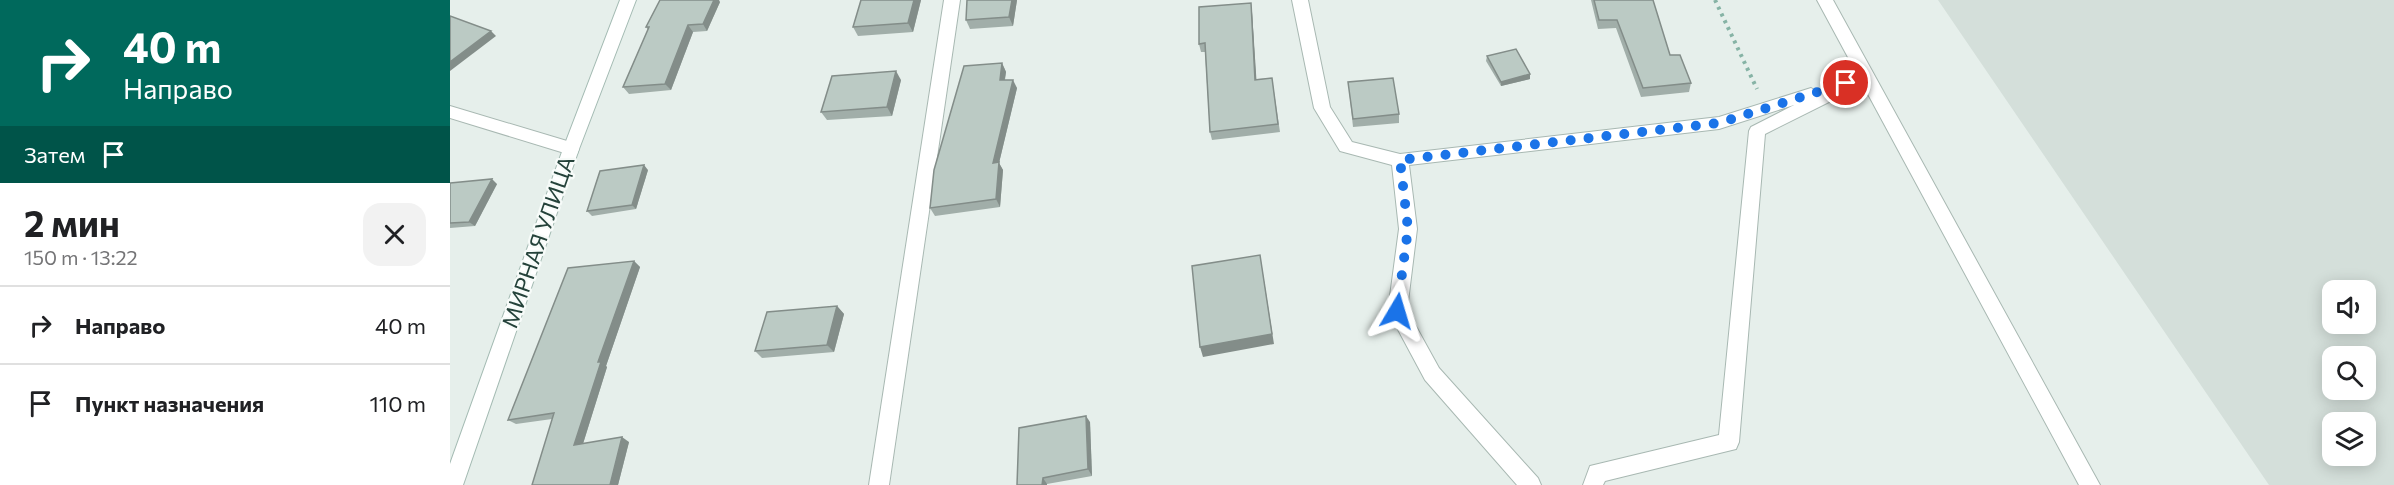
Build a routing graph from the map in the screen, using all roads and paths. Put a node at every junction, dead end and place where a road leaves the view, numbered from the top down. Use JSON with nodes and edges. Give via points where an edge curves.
{"nodes":[{"id":1,"x":628,"y":0,"type":"edge"},
{"id":2,"x":952,"y":0,"type":"edge"},
{"id":3,"x":1300,"y":0,"type":"edge"},
{"id":4,"x":1715,"y":0,"type":"edge"},
{"id":5,"x":1825,"y":0,"type":"edge"},
{"id":6,"x":1867,"y":76,"type":"junction"},
{"id":7,"x":1766,"y":108,"type":"junction"},
{"id":8,"x":450,"y":112,"type":"edge"},
{"id":9,"x":571,"y":149,"type":"junction"},
{"id":10,"x":1400,"y":160,"type":"junction"},
{"id":11,"x":453,"y":485,"type":"edge"},
{"id":12,"x":879,"y":485,"type":"edge"},
{"id":13,"x":1531,"y":485,"type":"edge"},
{"id":14,"x":1593,"y":485,"type":"edge"},
{"id":15,"x":2090,"y":485,"type":"edge"}],
"edges":[{"from":1,"to":9,"type":"street","name":"МИРНАЯ УЛИЦА"},
{"from":2,"to":12,"type":"street"},
{"from":3,"to":10,"type":"street","via":[[1322,108],[1346,147]]},
{"from":4,"to":7,"type":"path"},
{"from":5,"to":6,"type":"street"},
{"from":6,"to":7,"type":"street"},
{"from":6,"to":14,"type":"street","via":[[1757,131],[1729,442],[1597,473]]},
{"from":6,"to":15,"type":"street"},
{"from":7,"to":10,"type":"street","via":[[1719,123]]},
{"from":8,"to":9,"type":"street"},
{"from":9,"to":11,"type":"street","name":"МИРНАЯ УЛИЦА"},
{"from":10,"to":13,"type":"street","via":[[1408,229],[1397,311],[1432,374]]}]}
